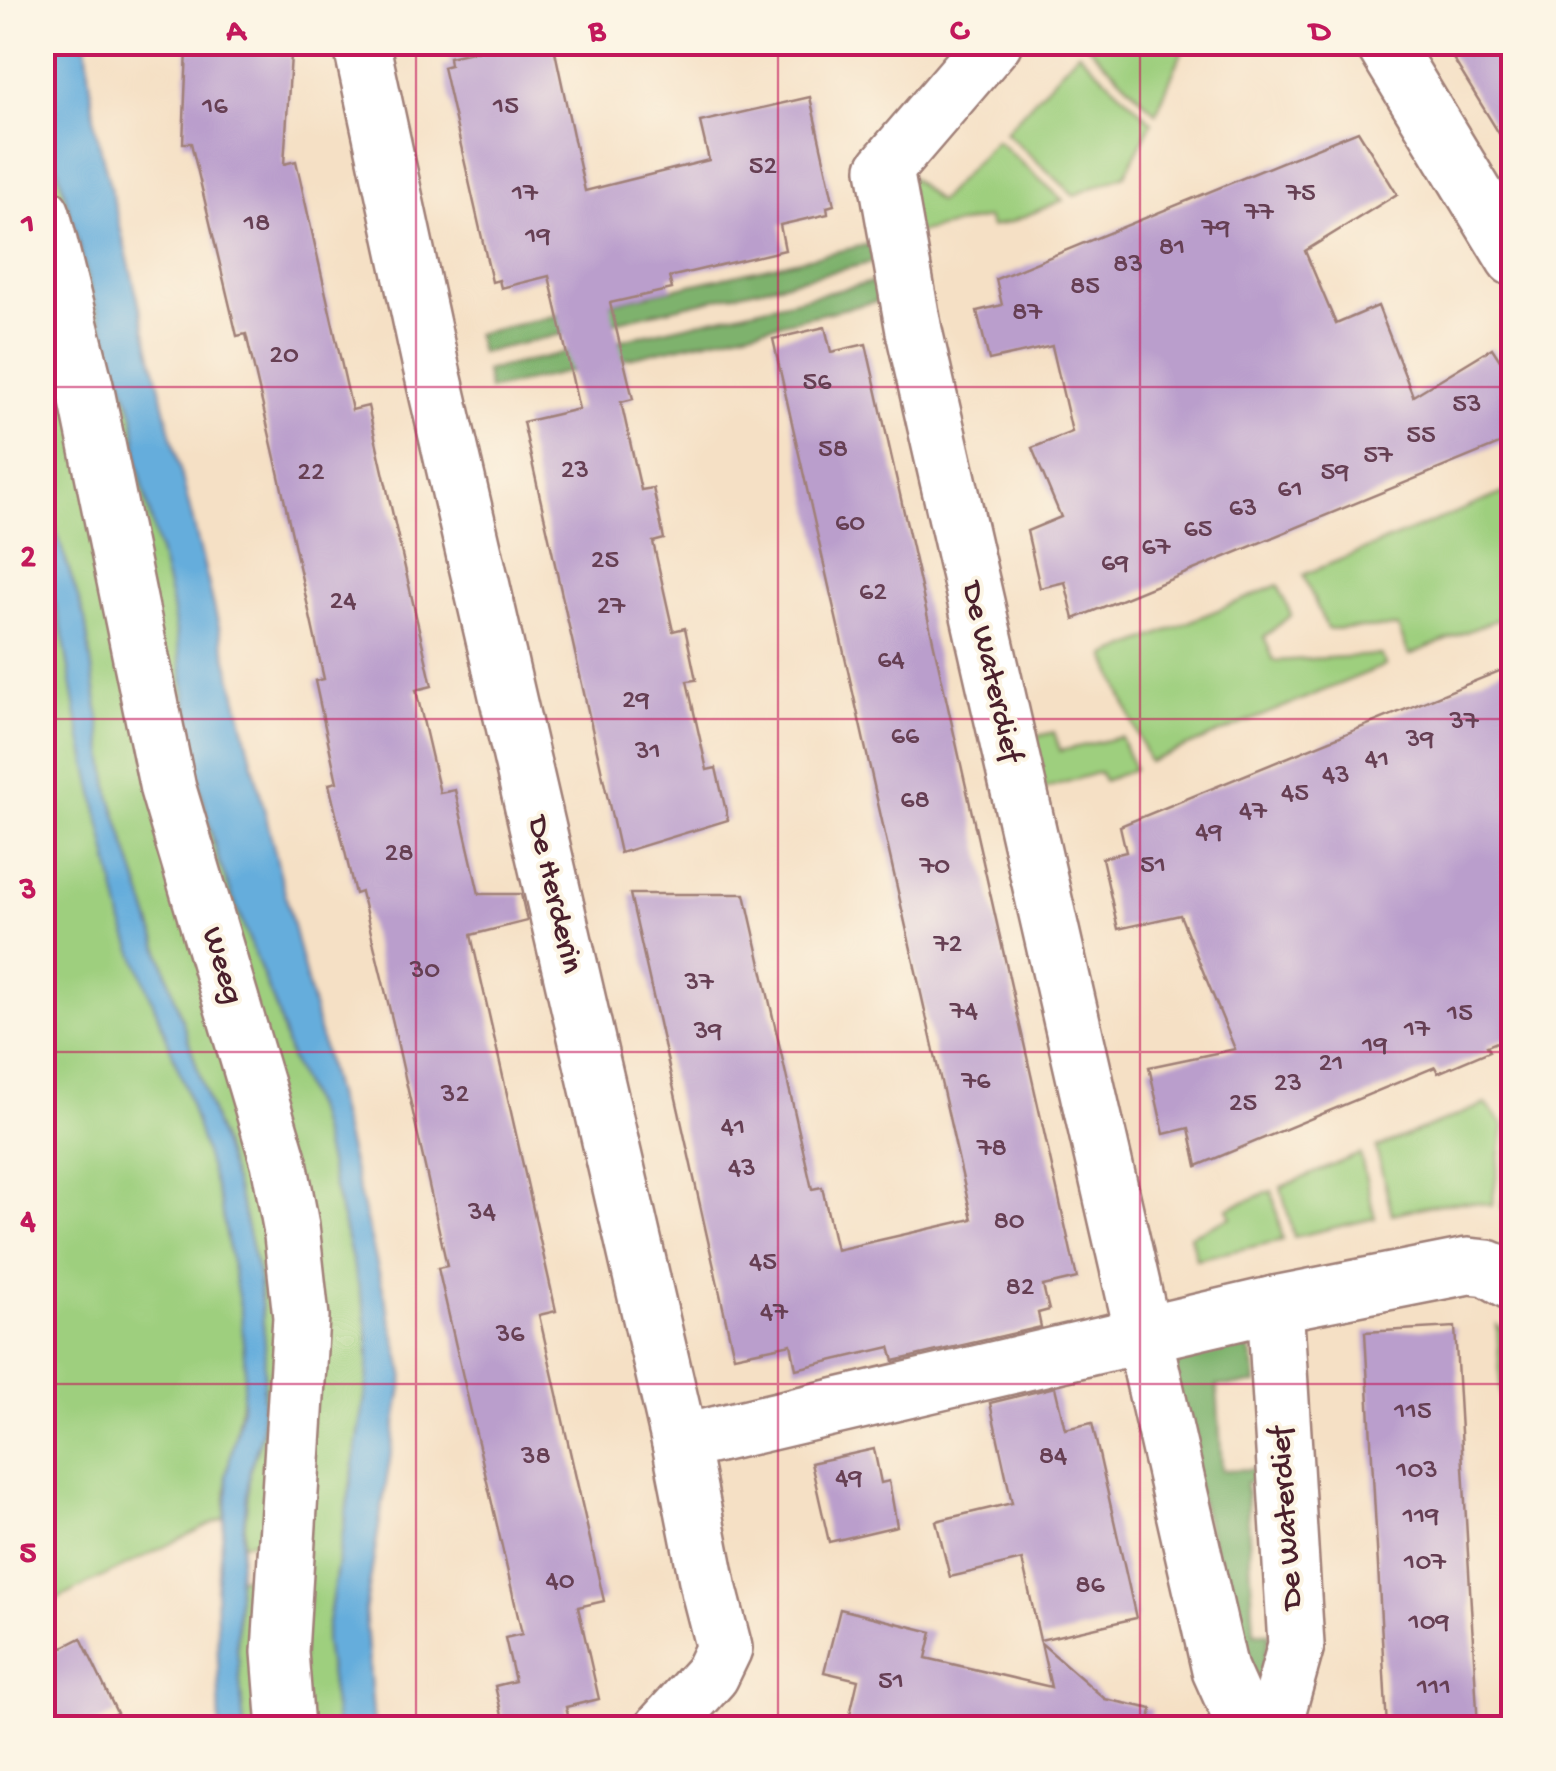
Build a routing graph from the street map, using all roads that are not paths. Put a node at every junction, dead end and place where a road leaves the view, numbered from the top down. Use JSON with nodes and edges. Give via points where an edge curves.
{"nodes":[{"id":1,"x":361,"y":42,"type":"edge"},
{"id":2,"x":994,"y":42,"type":"edge"},
{"id":3,"x":1384,"y":42,"type":"edge"},
{"id":4,"x":42,"y":214,"type":"edge"},
{"id":5,"x":1514,"y":258,"type":"edge"},
{"id":6,"x":1514,"y":1283,"type":"edge"},
{"id":7,"x":1275,"y":1304,"type":"junction"},
{"id":8,"x":1144,"y":1335,"type":"junction"},
{"id":9,"x":680,"y":1443,"type":"junction"},
{"id":10,"x":286,"y":1728,"type":"edge"},
{"id":11,"x":663,"y":1728,"type":"edge"},
{"id":12,"x":1246,"y":1728,"type":"edge"},
{"id":13,"x":1273,"y":1728,"type":"edge"}],
"edges":[{"from":1,"to":9,"type":"street","name":"De Herderin"},
{"from":2,"to":8,"type":"street","name":"De Waterdief","via":[[885,169],[914,331]]},
{"from":3,"to":5,"type":"street"},
{"from":4,"to":10,"type":"street","name":"Weeg","via":[[85,386],[168,789],[279,1162],[290,1226],[301,1317],[280,1652]]},
{"from":6,"to":7,"type":"street","via":[[1488,1268],[1468,1266]]},
{"from":7,"to":8,"type":"street"},
{"from":7,"to":13,"type":"street","name":"De Waterdief","via":[[1296,1645]]},
{"from":8,"to":9,"type":"street"},
{"from":8,"to":12,"type":"street","name":"De Waterdief","via":[[1220,1670]]},
{"from":9,"to":11,"type":"street","name":"De Herderin","via":[[724,1648],[711,1676]]}]}
